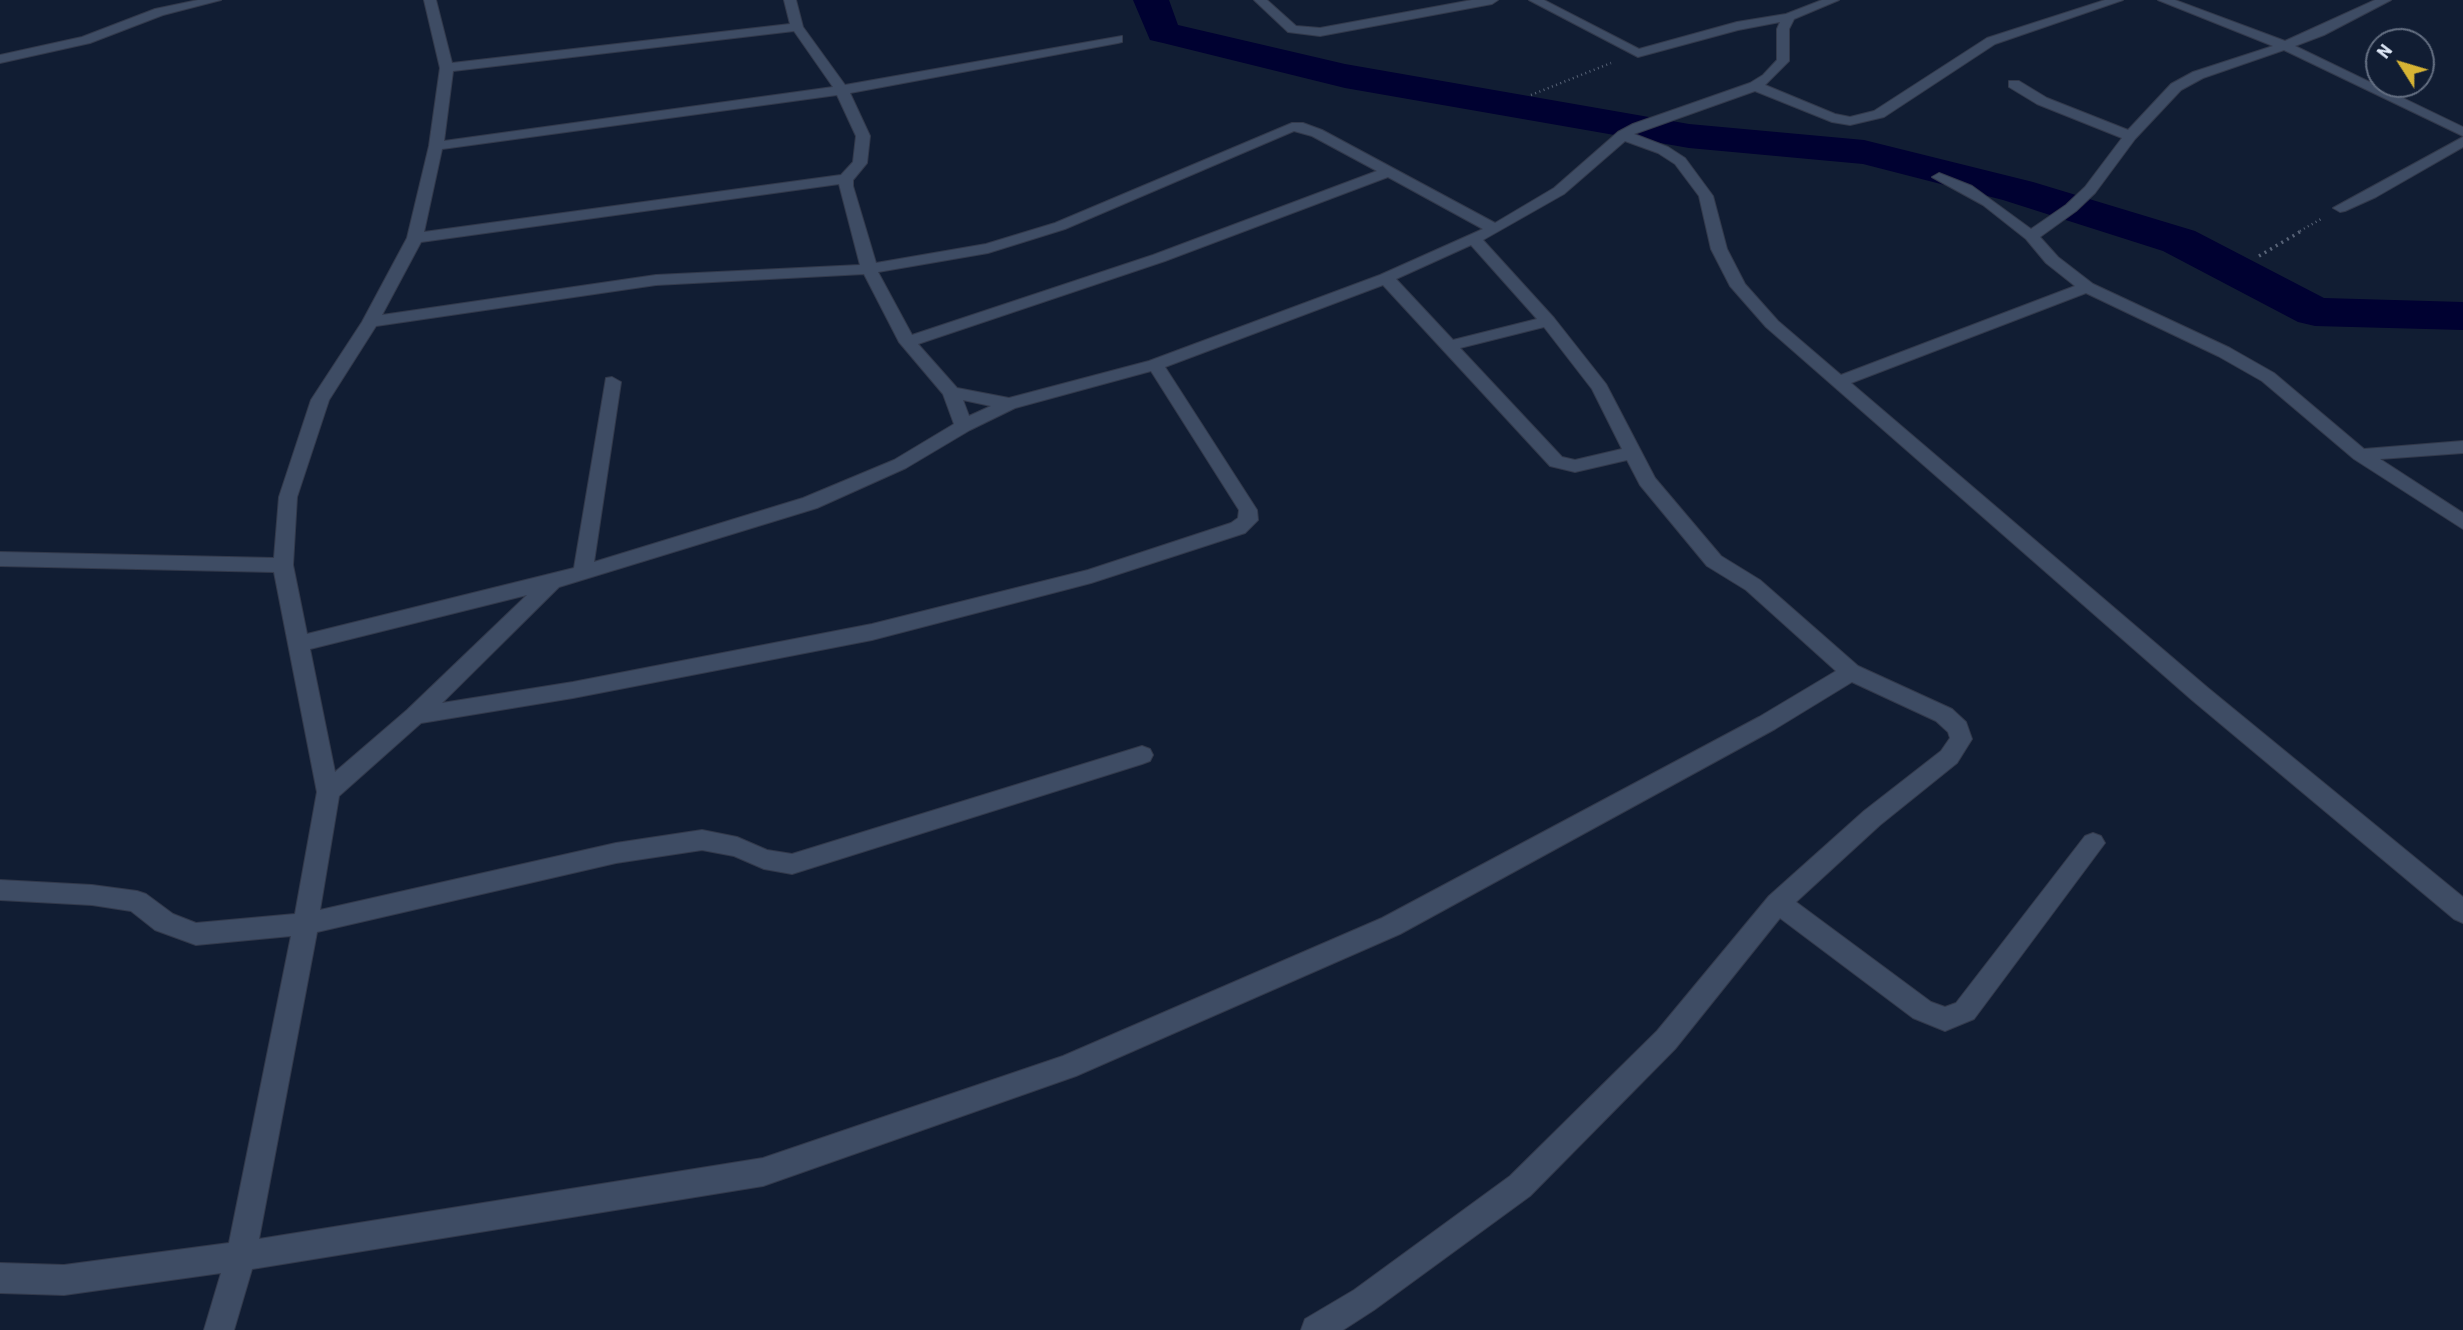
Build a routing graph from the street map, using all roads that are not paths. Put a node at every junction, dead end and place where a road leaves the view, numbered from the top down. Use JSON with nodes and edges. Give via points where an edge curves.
{"nodes":[{"id":1,"x":215,"y":0,"type":"edge"},
{"id":2,"x":430,"y":0,"type":"edge"},
{"id":3,"x":790,"y":0,"type":"edge"},
{"id":4,"x":1260,"y":0,"type":"edge"},
{"id":5,"x":1492,"y":0,"type":"edge"},
{"id":6,"x":1535,"y":0,"type":"edge"},
{"id":7,"x":1833,"y":0,"type":"edge"},
{"id":8,"x":2117,"y":0,"type":"edge"},
{"id":9,"x":2164,"y":0,"type":"edge"},
{"id":10,"x":2385,"y":0,"type":"edge"},
{"id":11,"x":1789,"y":18,"type":"junction"},
{"id":12,"x":797,"y":27,"type":"junction"},
{"id":13,"x":1118,"y":39,"type":"dead end"},
{"id":14,"x":2283,"y":45,"type":"junction"},
{"id":15,"x":0,"y":59,"type":"edge"},
{"id":16,"x":447,"y":68,"type":"junction"},
{"id":17,"x":2014,"y":84,"type":"dead end"},
{"id":18,"x":1755,"y":86,"type":"junction"},
{"id":19,"x":842,"y":90,"type":"junction"},
{"id":20,"x":1623,"y":135,"type":"junction"},
{"id":21,"x":2130,"y":136,"type":"junction"},
{"id":22,"x":2463,"y":139,"type":"edge"},
{"id":23,"x":436,"y":146,"type":"junction"},
{"id":24,"x":1390,"y":171,"type":"junction"},
{"id":25,"x":1939,"y":177,"type":"dead end"},
{"id":26,"x":846,"y":179,"type":"junction"},
{"id":27,"x":2340,"y":208,"type":"road end"},
{"id":28,"x":1495,"y":229,"type":"junction"},
{"id":29,"x":2031,"y":236,"type":"junction"},
{"id":30,"x":415,"y":238,"type":"junction"},
{"id":31,"x":1475,"y":240,"type":"junction"},
{"id":32,"x":869,"y":269,"type":"junction"},
{"id":33,"x":1386,"y":278,"type":"junction"},
{"id":34,"x":2087,"y":287,"type":"junction"},
{"id":35,"x":370,"y":321,"type":"junction"},
{"id":36,"x":1548,"y":321,"type":"junction"},
{"id":37,"x":907,"y":342,"type":"junction"},
{"id":38,"x":1449,"y":346,"type":"junction"},
{"id":39,"x":1155,"y":365,"type":"junction"},
{"id":40,"x":612,"y":382,"type":"dead end"},
{"id":41,"x":1839,"y":382,"type":"junction"},
{"id":42,"x":950,"y":392,"type":"junction"},
{"id":43,"x":1009,"y":404,"type":"junction"},
{"id":44,"x":964,"y":426,"type":"junction"},
{"id":45,"x":2463,"y":447,"type":"edge"},
{"id":46,"x":1633,"y":453,"type":"junction"},
{"id":47,"x":2360,"y":455,"type":"junction"},
{"id":48,"x":2463,"y":522,"type":"edge"},
{"id":49,"x":0,"y":559,"type":"edge"},
{"id":50,"x":283,"y":565,"type":"junction"},
{"id":51,"x":583,"y":573,"type":"junction"},
{"id":52,"x":552,"y":582,"type":"junction"},
{"id":53,"x":297,"y":644,"type":"junction"},
{"id":54,"x":1851,"y":672,"type":"junction"},
{"id":55,"x":415,"y":716,"type":"junction"},
{"id":56,"x":1142,"y":755,"type":"dead end"},
{"id":57,"x":328,"y":792,"type":"junction"},
{"id":58,"x":2093,"y":844,"type":"dead end"},
{"id":59,"x":0,"y":890,"type":"edge"},
{"id":60,"x":1778,"y":903,"type":"junction"},
{"id":61,"x":2463,"y":912,"type":"edge"},
{"id":62,"x":306,"y":924,"type":"junction"},
{"id":63,"x":241,"y":1256,"type":"junction"},
{"id":64,"x":0,"y":1278,"type":"edge"},
{"id":65,"x":219,"y":1330,"type":"edge"},
{"id":66,"x":1316,"y":1330,"type":"edge"}],
"edges":[{"from":1,"to":15,"type":"street","via":[[159,12],[86,40]]},
{"from":2,"to":16,"type":"street"},
{"from":3,"to":12,"type":"street"},
{"from":4,"to":5,"type":"street","via":[[1292,29],[1320,32]]},
{"from":6,"to":11,"type":"street","via":[[1638,53],[1737,26]]},
{"from":7,"to":11,"type":"street"},
{"from":8,"to":18,"type":"street","via":[[1991,41],[1879,114],[1864,118],[1832,118]]},
{"from":9,"to":14,"type":"street"},
{"from":10,"to":14,"type":"street"},
{"from":11,"to":18,"type":"street","via":[[1783,29],[1783,61]]},
{"from":12,"to":16,"type":"street"},
{"from":12,"to":19,"type":"street"},
{"from":13,"to":19,"type":"street"},
{"from":14,"to":21,"type":"street","via":[[2176,87]]},
{"from":14,"to":22,"type":"street"},
{"from":16,"to":23,"type":"street"},
{"from":17,"to":21,"type":"street","via":[[2042,101]]},
{"from":18,"to":20,"type":"street"},
{"from":19,"to":23,"type":"street"},
{"from":19,"to":26,"type":"street","via":[[863,136],[860,163]]},
{"from":20,"to":28,"type":"street","via":[[1559,191]]},
{"from":20,"to":41,"type":"street","via":[[1664,149],[1680,161],[1706,196],[1719,249],[1738,286],[1772,324]]},
{"from":21,"to":29,"type":"street","via":[[2090,190]]},
{"from":22,"to":27,"type":"street"},
{"from":23,"to":30,"type":"street"},
{"from":24,"to":28,"type":"street"},
{"from":24,"to":32,"type":"street","via":[[1317,133],[1292,127],[1060,226],[988,248]]},
{"from":24,"to":37,"type":"street","via":[[1159,258]]},
{"from":25,"to":29,"type":"street","via":[[1977,195]]},
{"from":26,"to":30,"type":"street"},
{"from":26,"to":32,"type":"street"},
{"from":28,"to":31,"type":"street"},
{"from":29,"to":34,"type":"street","via":[[2052,260]]},
{"from":30,"to":35,"type":"street"},
{"from":31,"to":33,"type":"street"},
{"from":31,"to":36,"type":"street"},
{"from":32,"to":35,"type":"street","via":[[656,280]]},
{"from":32,"to":37,"type":"street"},
{"from":33,"to":38,"type":"street"},
{"from":33,"to":39,"type":"street"},
{"from":34,"to":41,"type":"street"},
{"from":34,"to":47,"type":"street","via":[[2268,377]]},
{"from":35,"to":50,"type":"street","via":[[320,400],[288,497]]},
{"from":36,"to":38,"type":"street"},
{"from":36,"to":46,"type":"street","via":[[1600,388]]},
{"from":37,"to":42,"type":"street"},
{"from":38,"to":46,"type":"street","via":[[1556,462],[1575,466]]},
{"from":39,"to":43,"type":"street"},
{"from":39,"to":55,"type":"street","via":[[1248,510],[1248,520],[1238,528],[1091,576],[872,632]]},
{"from":40,"to":51,"type":"street"},
{"from":41,"to":61,"type":"street","via":[[2200,694]]},
{"from":42,"to":43,"type":"street"},
{"from":42,"to":44,"type":"street"},
{"from":43,"to":44,"type":"street"},
{"from":44,"to":51,"type":"street","via":[[901,464],[810,503]]},
{"from":45,"to":47,"type":"street"},
{"from":46,"to":54,"type":"street","via":[[1647,481],[1714,561],[1753,585]]},
{"from":47,"to":48,"type":"street"},
{"from":49,"to":50,"type":"street"},
{"from":50,"to":53,"type":"street"},
{"from":51,"to":52,"type":"street"},
{"from":52,"to":53,"type":"street"},
{"from":52,"to":55,"type":"street"},
{"from":53,"to":57,"type":"street"},
{"from":54,"to":60,"type":"street","via":[[1944,715],[1958,728],[1961,739],[1949,757],[1872,818]]},
{"from":54,"to":63,"type":"street","via":[[1767,723],[1391,926],[1067,1067],[763,1172]]},
{"from":55,"to":57,"type":"street"},
{"from":56,"to":62,"type":"street","via":[[792,864],[702,841],[616,853]]},
{"from":57,"to":62,"type":"street"},
{"from":58,"to":60,"type":"street","via":[[1965,1011],[1945,1019],[1922,1010]]},
{"from":59,"to":62,"type":"street","via":[[137,901],[164,922],[197,934]]},
{"from":60,"to":66,"type":"street","via":[[1666,1040],[1520,1186]]},
{"from":62,"to":63,"type":"street"},
{"from":63,"to":64,"type":"street","via":[[64,1280]]},
{"from":63,"to":65,"type":"street"}]}
